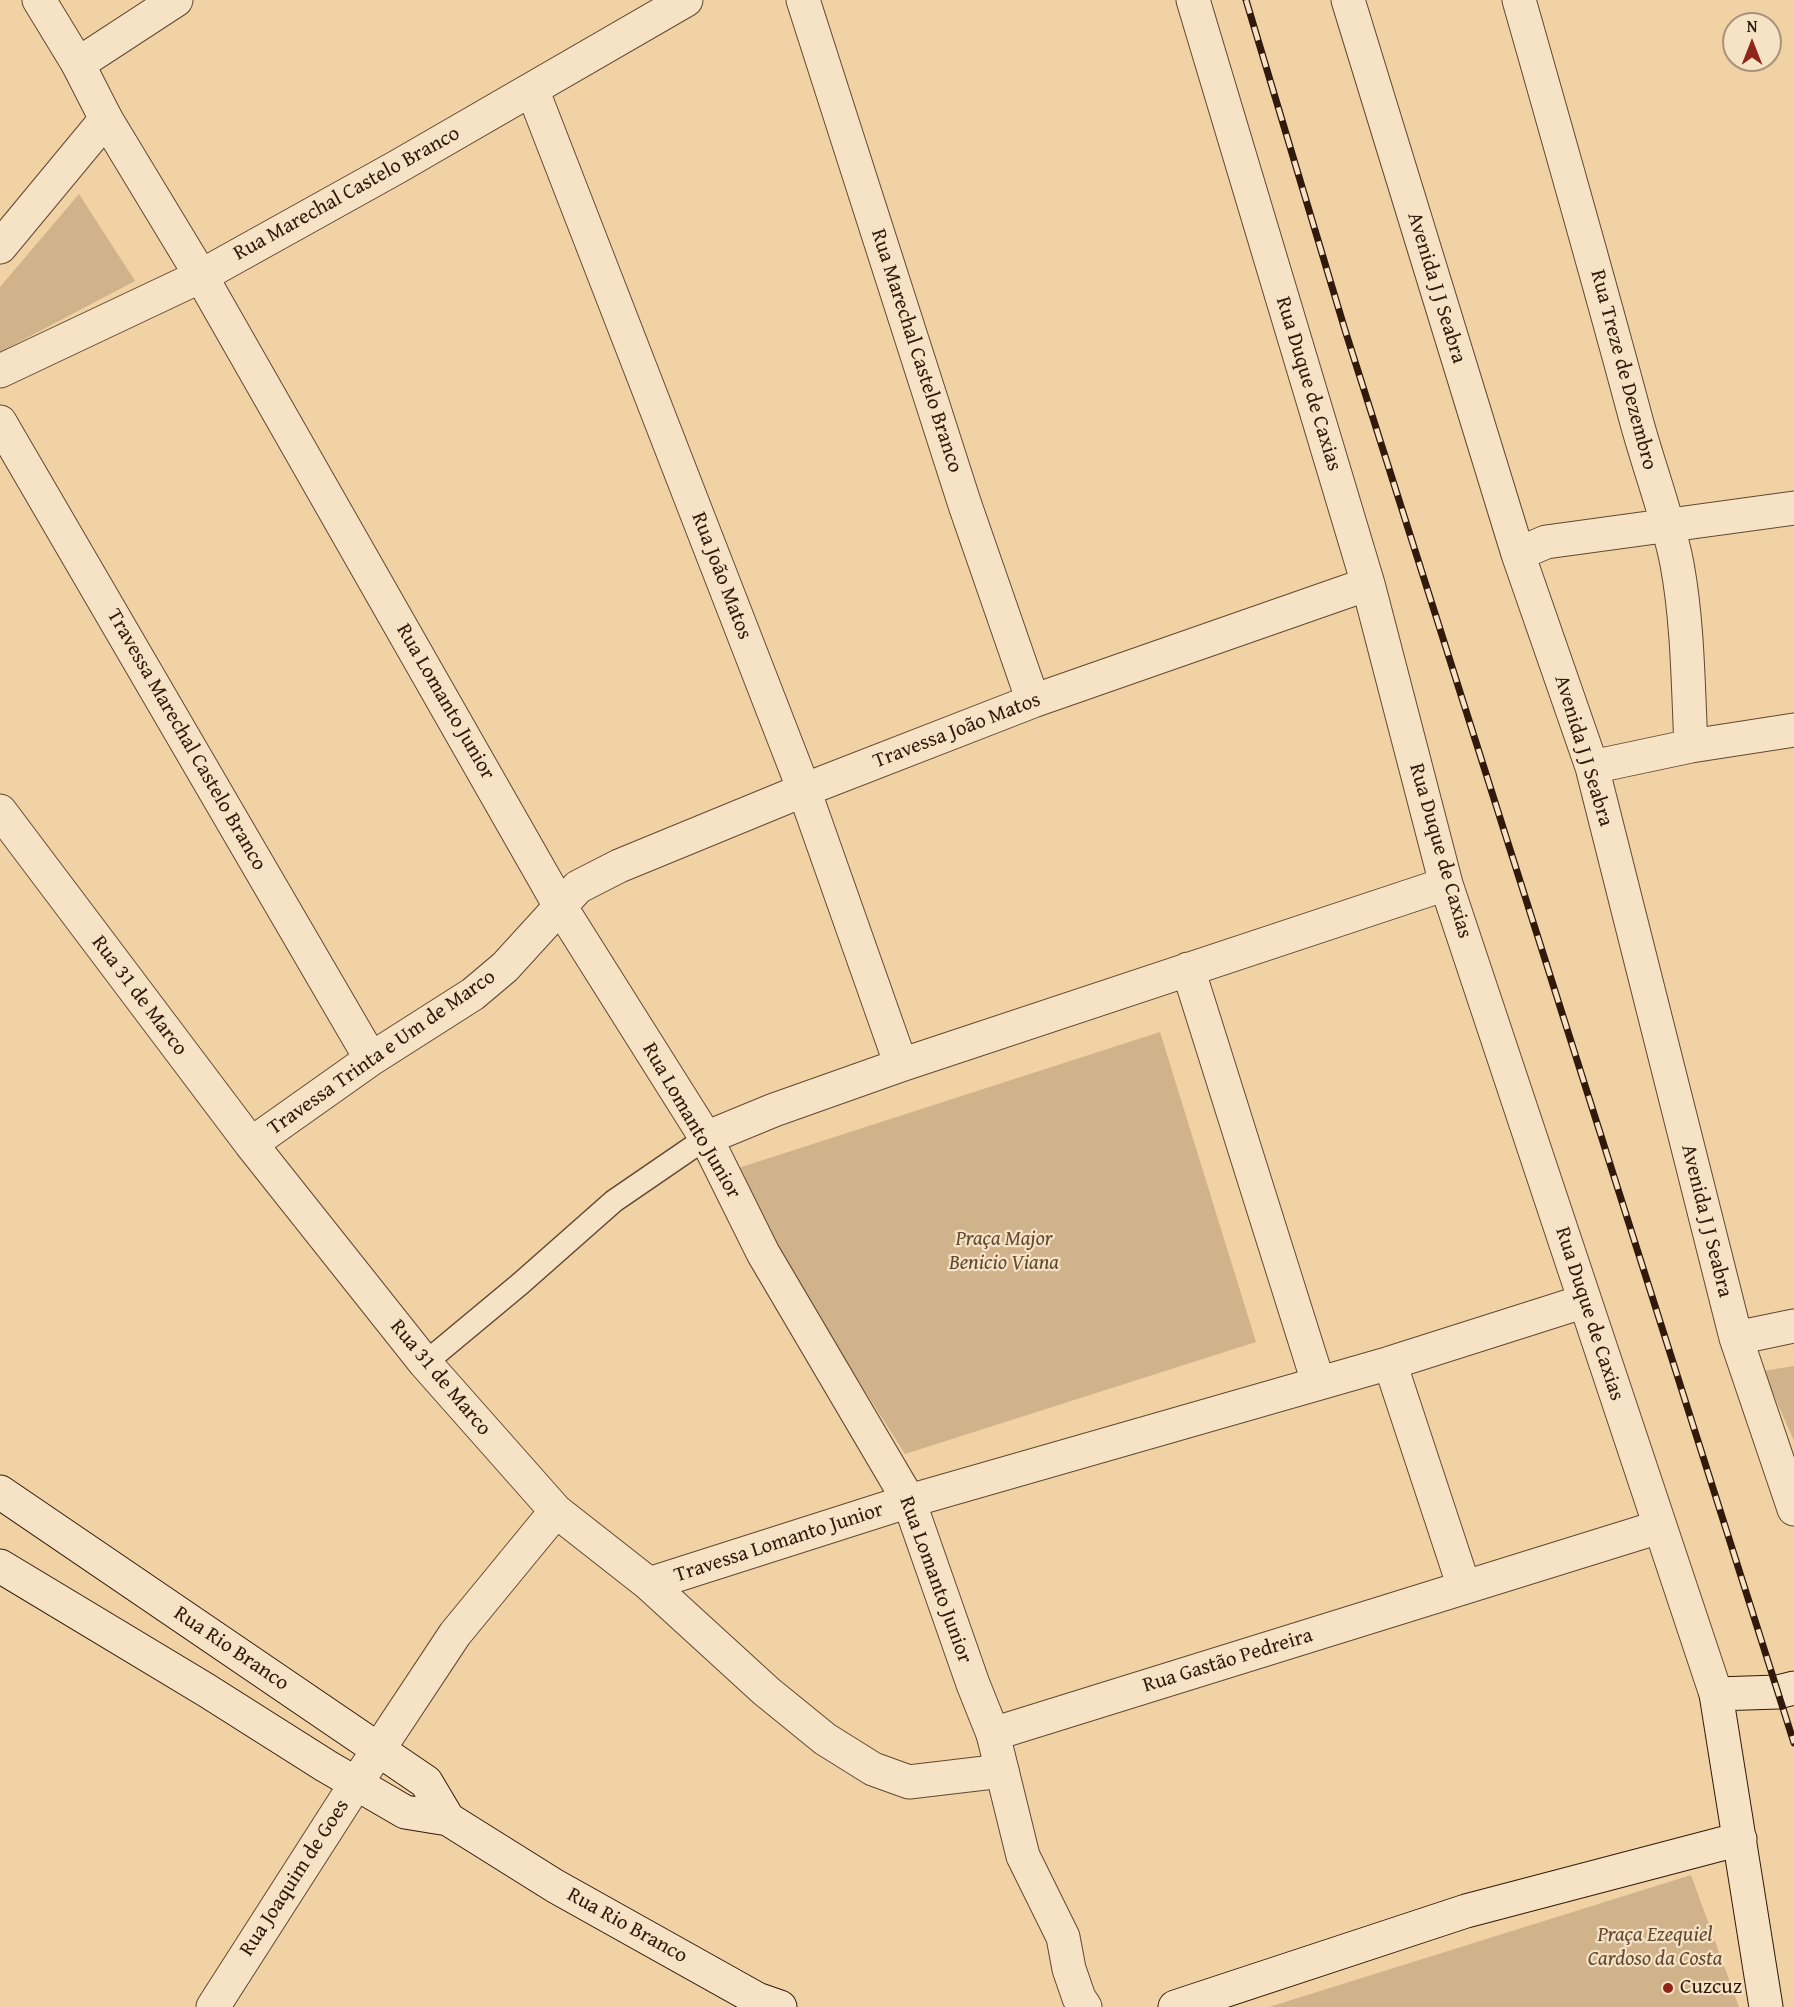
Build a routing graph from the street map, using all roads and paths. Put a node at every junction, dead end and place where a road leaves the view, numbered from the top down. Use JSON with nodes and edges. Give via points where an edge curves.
{"nodes":[{"id":1,"x":39,"y":0,"type":"edge"},
{"id":2,"x":176,"y":0,"type":"edge"},
{"id":3,"x":686,"y":0,"type":"edge"},
{"id":4,"x":803,"y":0,"type":"edge"},
{"id":5,"x":1193,"y":0,"type":"edge"},
{"id":6,"x":1348,"y":0,"type":"edge"},
{"id":7,"x":1519,"y":0,"type":"edge"},
{"id":8,"x":78,"y":64,"type":"junction"},
{"id":9,"x":532,"y":89,"type":"junction"},
{"id":10,"x":106,"y":119,"type":"junction"},
{"id":11,"x":0,"y":247,"type":"edge"},
{"id":12,"x":201,"y":276,"type":"junction"},
{"id":13,"x":0,"y":371,"type":"edge"},
{"id":14,"x":0,"y":422,"type":"edge"},
{"id":15,"x":1794,"y":508,"type":"edge"},
{"id":16,"x":1669,"y":526,"type":"junction"},
{"id":17,"x":1518,"y":554,"type":"junction"},
{"id":18,"x":1368,"y":584,"type":"junction"},
{"id":19,"x":1033,"y":701,"type":"junction"},
{"id":20,"x":1794,"y":730,"type":"edge"},
{"id":21,"x":1691,"y":746,"type":"junction"},
{"id":22,"x":1592,"y":768,"type":"junction"},
{"id":23,"x":804,"y":790,"type":"junction"},
{"id":24,"x":0,"y":811,"type":"edge"},
{"id":25,"x":1446,"y":885,"type":"junction"},
{"id":26,"x":560,"y":906,"type":"junction"},
{"id":27,"x":1188,"y":969,"type":"junction"},
{"id":28,"x":371,"y":1059,"type":"junction"},
{"id":29,"x":901,"y":1065,"type":"junction"},
{"id":30,"x":706,"y":1138,"type":"junction"},
{"id":31,"x":251,"y":1144,"type":"junction"},
{"id":32,"x":1585,"y":1301,"type":"junction"},
{"id":33,"x":1794,"y":1326,"type":"edge"},
{"id":34,"x":1736,"y":1338,"type":"junction"},
{"id":35,"x":425,"y":1363,"type":"junction"},
{"id":36,"x":1390,"y":1363,"type":"junction"},
{"id":37,"x":1318,"y":1382,"type":"junction"},
{"id":38,"x":0,"y":1492,"type":"edge"},
{"id":39,"x":909,"y":1501,"type":"junction"},
{"id":40,"x":1794,"y":1509,"type":"edge"},
{"id":41,"x":556,"y":1511,"type":"junction"},
{"id":42,"x":1659,"y":1527,"type":"junction"},
{"id":43,"x":0,"y":1566,"type":"edge"},
{"id":44,"x":649,"y":1584,"type":"junction"},
{"id":45,"x":1464,"y":1587,"type":"junction"},
{"id":46,"x":1794,"y":1688,"type":"edge"},
{"id":47,"x":1716,"y":1694,"type":"junction"},
{"id":48,"x":993,"y":1734,"type":"junction"},
{"id":49,"x":379,"y":1750,"type":"junction"},
{"id":50,"x":1002,"y":1771,"type":"junction"},
{"id":51,"x":357,"y":1782,"type":"junction"},
{"id":52,"x":448,"y":1819,"type":"junction"},
{"id":53,"x":1740,"y":1839,"type":"junction"},
{"id":54,"x":213,"y":2007,"type":"edge"},
{"id":55,"x":780,"y":2007,"type":"edge"},
{"id":56,"x":1085,"y":2007,"type":"edge"},
{"id":57,"x":1175,"y":2007,"type":"edge"},
{"id":58,"x":1766,"y":2007,"type":"edge"}],
"edges":[{"from":1,"to":8,"type":"street"},
{"from":2,"to":8,"type":"street"},
{"from":3,"to":9,"type":"street","name":"Rua Marechal Castelo Branco"},
{"from":4,"to":19,"type":"street","name":"Rua Marechal Castelo Branco","via":[[965,505]]},
{"from":5,"to":18,"type":"street","name":"Rua Duque de Caxias"},
{"from":6,"to":17,"type":"street","name":"Avenida J J Seabra"},
{"from":7,"to":16,"type":"street","name":"Rua Treze de Dezembro","via":[[1645,453]]},
{"from":8,"to":10,"type":"street","name":"Rua Lomanto Junior"},
{"from":9,"to":12,"type":"street","name":"Rua Marechal Castelo Branco"},
{"from":9,"to":23,"type":"street","name":"Rua João Matos"},
{"from":10,"to":11,"type":"street"},
{"from":10,"to":12,"type":"street","name":"Rua Lomanto Junior"},
{"from":12,"to":13,"type":"street","name":"Rua Marechal Castelo Branco"},
{"from":12,"to":26,"type":"street","name":"Rua Lomanto Junior"},
{"from":14,"to":28,"type":"street","name":"Travessa Marechal Castelo Branco"},
{"from":15,"to":16,"type":"street"},
{"from":16,"to":17,"type":"street","via":[[1546,542]]},
{"from":16,"to":21,"type":"street","name":"Rua Treze de Dezembro","via":[[1685,634]]},
{"from":17,"to":22,"type":"street","name":"Avenida J J Seabra"},
{"from":18,"to":19,"type":"street","name":"Travessa João Matos"},
{"from":18,"to":25,"type":"street","name":"Rua Duque de Caxias"},
{"from":19,"to":23,"type":"street","name":"Travessa João Matos"},
{"from":20,"to":21,"type":"street"},
{"from":21,"to":22,"type":"street"},
{"from":22,"to":34,"type":"street","name":"Avenida J J Seabra"},
{"from":23,"to":26,"type":"street","name":"Travessa João Matos","via":[[619,866],[578,887]]},
{"from":23,"to":29,"type":"street","name":"Rua João Matos"},
{"from":24,"to":31,"type":"street","name":"Rua 31 de Marco"},
{"from":25,"to":27,"type":"street"},
{"from":25,"to":32,"type":"street","name":"Rua Duque de Caxias"},
{"from":26,"to":28,"type":"street","name":"Travessa Trinta e Um de Marco","via":[[505,968],[473,994]]},
{"from":26,"to":30,"type":"street","name":"Rua Lomanto Junior"},
{"from":27,"to":29,"type":"street"},
{"from":27,"to":37,"type":"street"},
{"from":28,"to":31,"type":"street","name":"Travessa Trinta e Um de Marco"},
{"from":29,"to":30,"type":"street"},
{"from":30,"to":35,"type":"lane","via":[[614,1201]]},
{"from":30,"to":39,"type":"street","name":"Rua Lomanto Junior","via":[[763,1253]]},
{"from":31,"to":35,"type":"street","name":"Rua 31 de Marco"},
{"from":32,"to":36,"type":"street"},
{"from":32,"to":42,"type":"street","name":"Rua Duque de Caxias"},
{"from":33,"to":34,"type":"street"},
{"from":34,"to":40,"type":"street","name":"Avenida J J Seabra"},
{"from":35,"to":41,"type":"street","name":"Rua 31 de Marco"},
{"from":36,"to":37,"type":"street"},
{"from":36,"to":45,"type":"street"},
{"from":37,"to":39,"type":"street"},
{"from":38,"to":49,"type":"street","name":"Rua Rio Branco"},
{"from":39,"to":44,"type":"street","name":"Travessa Lomanto Junior"},
{"from":39,"to":48,"type":"street","name":"Rua Lomanto Junior"},
{"from":41,"to":44,"type":"street","name":"Rua 31 de Marco"},
{"from":41,"to":49,"type":"street","name":"Rua Joaquim de Goes","via":[[454,1634]]},
{"from":42,"to":45,"type":"street","name":"Rua Gastão Pedreira"},
{"from":42,"to":47,"type":"street","name":"Rua Duque de Caxias"},
{"from":43,"to":51,"type":"street","name":"Rua Rio Branco"},
{"from":44,"to":50,"type":"street","name":"Rua 31 de Marco","via":[[766,1691],[825,1739],[873,1769],[909,1782]]},
{"from":45,"to":48,"type":"street","name":"Rua Gastão Pedreira"},
{"from":46,"to":47,"type":"street"},
{"from":47,"to":53,"type":"street","name":"Rua Duque de Caxias"},
{"from":48,"to":50,"type":"street","name":"Rua Lomanto Junior"},
{"from":49,"to":51,"type":"street","name":"Rua Joaquim de Goes"},
{"from":49,"to":52,"type":"street","name":"Rua Rio Branco","via":[[426,1782]]},
{"from":50,"to":56,"type":"street","name":"Rua Lomanto Junior","via":[[1023,1856],[1063,1937],[1069,1969]]},
{"from":51,"to":52,"type":"street","name":"Rua Rio Branco","via":[[405,1812]]},
{"from":51,"to":54,"type":"street","name":"Rua Joaquim de Goes"},
{"from":52,"to":55,"type":"street","name":"Rua Rio Branco","via":[[565,1891],[757,1999]]},
{"from":53,"to":57,"type":"street","via":[[1466,1911]]},
{"from":53,"to":58,"type":"street","name":"Rua Duque de Caxias"}]}
